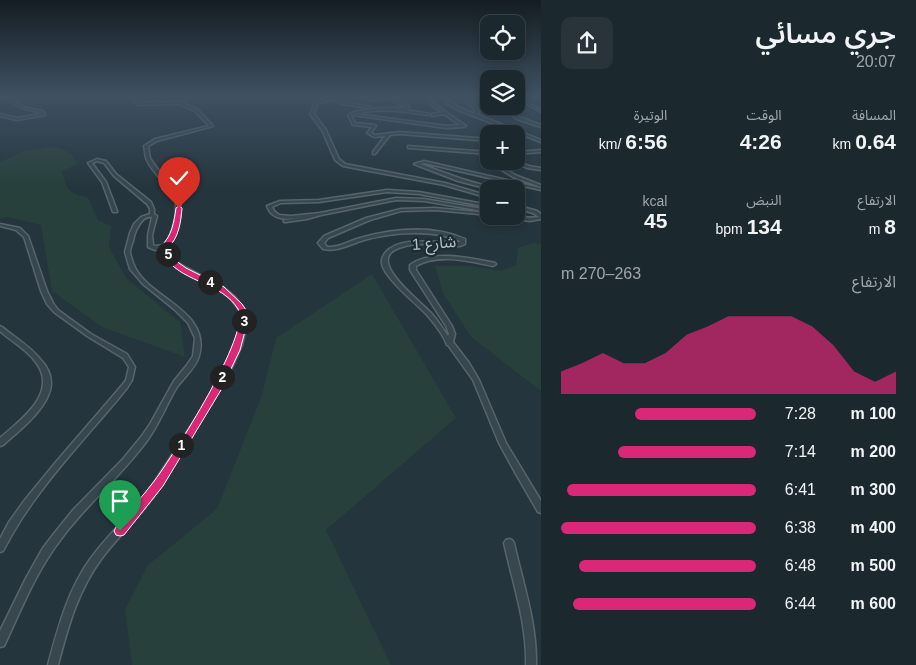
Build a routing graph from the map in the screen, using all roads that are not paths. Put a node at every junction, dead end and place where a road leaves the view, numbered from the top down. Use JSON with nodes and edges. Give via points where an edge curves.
{"nodes":[{"id":1,"x":211,"y":126,"type":"edge"},
{"id":2,"x":321,"y":126,"type":"edge"},
{"id":3,"x":374,"y":126,"type":"edge"},
{"id":4,"x":439,"y":126,"type":"edge"},
{"id":5,"x":464,"y":126,"type":"edge"},
{"id":6,"x":502,"y":126,"type":"edge"},
{"id":7,"x":388,"y":135,"type":"junction"},
{"id":8,"x":480,"y":139,"type":"edge"},
{"id":9,"x":541,"y":141,"type":"edge"},
{"id":10,"x":410,"y":147,"type":"dead end"},
{"id":11,"x":541,"y":151,"type":"edge"},
{"id":12,"x":480,"y":152,"type":"edge"},
{"id":13,"x":525,"y":152,"type":"edge"},
{"id":14,"x":374,"y":153,"type":"dead end"},
{"id":15,"x":525,"y":166,"type":"edge"},
{"id":16,"x":541,"y":169,"type":"edge"},
{"id":17,"x":505,"y":170,"type":"edge"},
{"id":18,"x":511,"y":180,"type":"edge"},
{"id":19,"x":525,"y":183,"type":"edge"},
{"id":20,"x":480,"y":185,"type":"edge"},
{"id":21,"x":540,"y":186,"type":"edge"},
{"id":22,"x":480,"y":194,"type":"edge"},
{"id":23,"x":480,"y":204,"type":"edge"},
{"id":24,"x":525,"y":210,"type":"edge"},
{"id":25,"x":115,"y":211,"type":"dead end"},
{"id":26,"x":480,"y":211,"type":"edge"},
{"id":27,"x":480,"y":212,"type":"edge"},
{"id":28,"x":320,"y":214,"type":"junction"},
{"id":29,"x":152,"y":215,"type":"junction"},
{"id":30,"x":541,"y":217,"type":"edge"},
{"id":31,"x":525,"y":219,"type":"edge"},
{"id":32,"x":286,"y":221,"type":"dead end"},
{"id":33,"x":0,"y":226,"type":"edge"},
{"id":34,"x":164,"y":246,"type":"junction"},
{"id":35,"x":493,"y":264,"type":"dead end"},
{"id":36,"x":0,"y":328,"type":"edge"},
{"id":37,"x":449,"y":343,"type":"junction"},
{"id":38,"x":0,"y":443,"type":"edge"},
{"id":39,"x":540,"y":504,"type":"edge"},
{"id":40,"x":508,"y":543,"type":"dead end"},
{"id":41,"x":0,"y":548,"type":"edge"},
{"id":42,"x":0,"y":642,"type":"edge"},
{"id":43,"x":53,"y":665,"type":"edge"},
{"id":44,"x":531,"y":665,"type":"edge"}],
"edges":[{"from":1,"to":34,"type":"street","via":[[156,140],[146,146],[150,163],[172,187],[179,208],[177,224],[169,243]]},
{"from":2,"to":22,"type":"street","via":[[341,164],[445,184]]},
{"from":3,"to":7,"type":"street","via":[[370,135]]},
{"from":4,"to":5,"type":"street"},
{"from":6,"to":9,"type":"street"},
{"from":7,"to":8,"type":"street","via":[[400,133]]},
{"from":7,"to":14,"type":"street"},
{"from":10,"to":12,"type":"street"},
{"from":11,"to":13,"type":"street"},
{"from":15,"to":16,"type":"street"},
{"from":17,"to":21,"type":"street"},
{"from":18,"to":20,"type":"street","via":[[424,162],[416,164]]},
{"from":19,"to":21,"type":"street"},
{"from":23,"to":28,"type":"street","via":[[387,190],[269,206],[278,217]]},
{"from":24,"to":30,"type":"street"},
{"from":25,"to":29,"type":"street","via":[[104,182],[91,161],[99,160],[106,164],[149,203]]},
{"from":26,"to":28,"type":"street","via":[[402,199]]},
{"from":27,"to":37,"type":"street","name":"شارع 1","via":[[435,208],[401,210],[368,219],[326,237],[321,243],[325,248],[334,249],[368,237],[404,232],[450,235],[463,240],[463,243],[456,244],[420,242],[401,246],[387,253],[384,263],[391,276],[427,311]]},
{"from":28,"to":32,"type":"street"},
{"from":29,"to":34,"type":"street","via":[[155,216],[150,246]]},
{"from":29,"to":42,"type":"street","via":[[141,218],[132,234],[127,249],[128,261],[143,281],[189,322],[198,341],[196,357],[176,384],[145,438],[66,524],[49,548]]},
{"from":30,"to":31,"type":"street"},
{"from":33,"to":41,"type":"street","via":[[18,230],[26,236],[44,291],[56,311],[125,356],[132,366],[125,386],[35,490],[10,526]]},
{"from":34,"to":43,"type":"street","via":[[169,259],[176,265],[208,280],[233,298],[244,313],[242,332],[217,388],[159,483],[108,542],[85,575],[66,618]]},
{"from":35,"to":37,"type":"street","via":[[440,258],[413,265],[413,270],[450,326]]},
{"from":36,"to":38,"type":"street","via":[[38,359],[48,379],[40,405]]},
{"from":37,"to":39,"type":"street","name":"شارع 1","via":[[476,381],[507,451]]},
{"from":40,"to":44,"type":"street","via":[[527,613]]}]}
